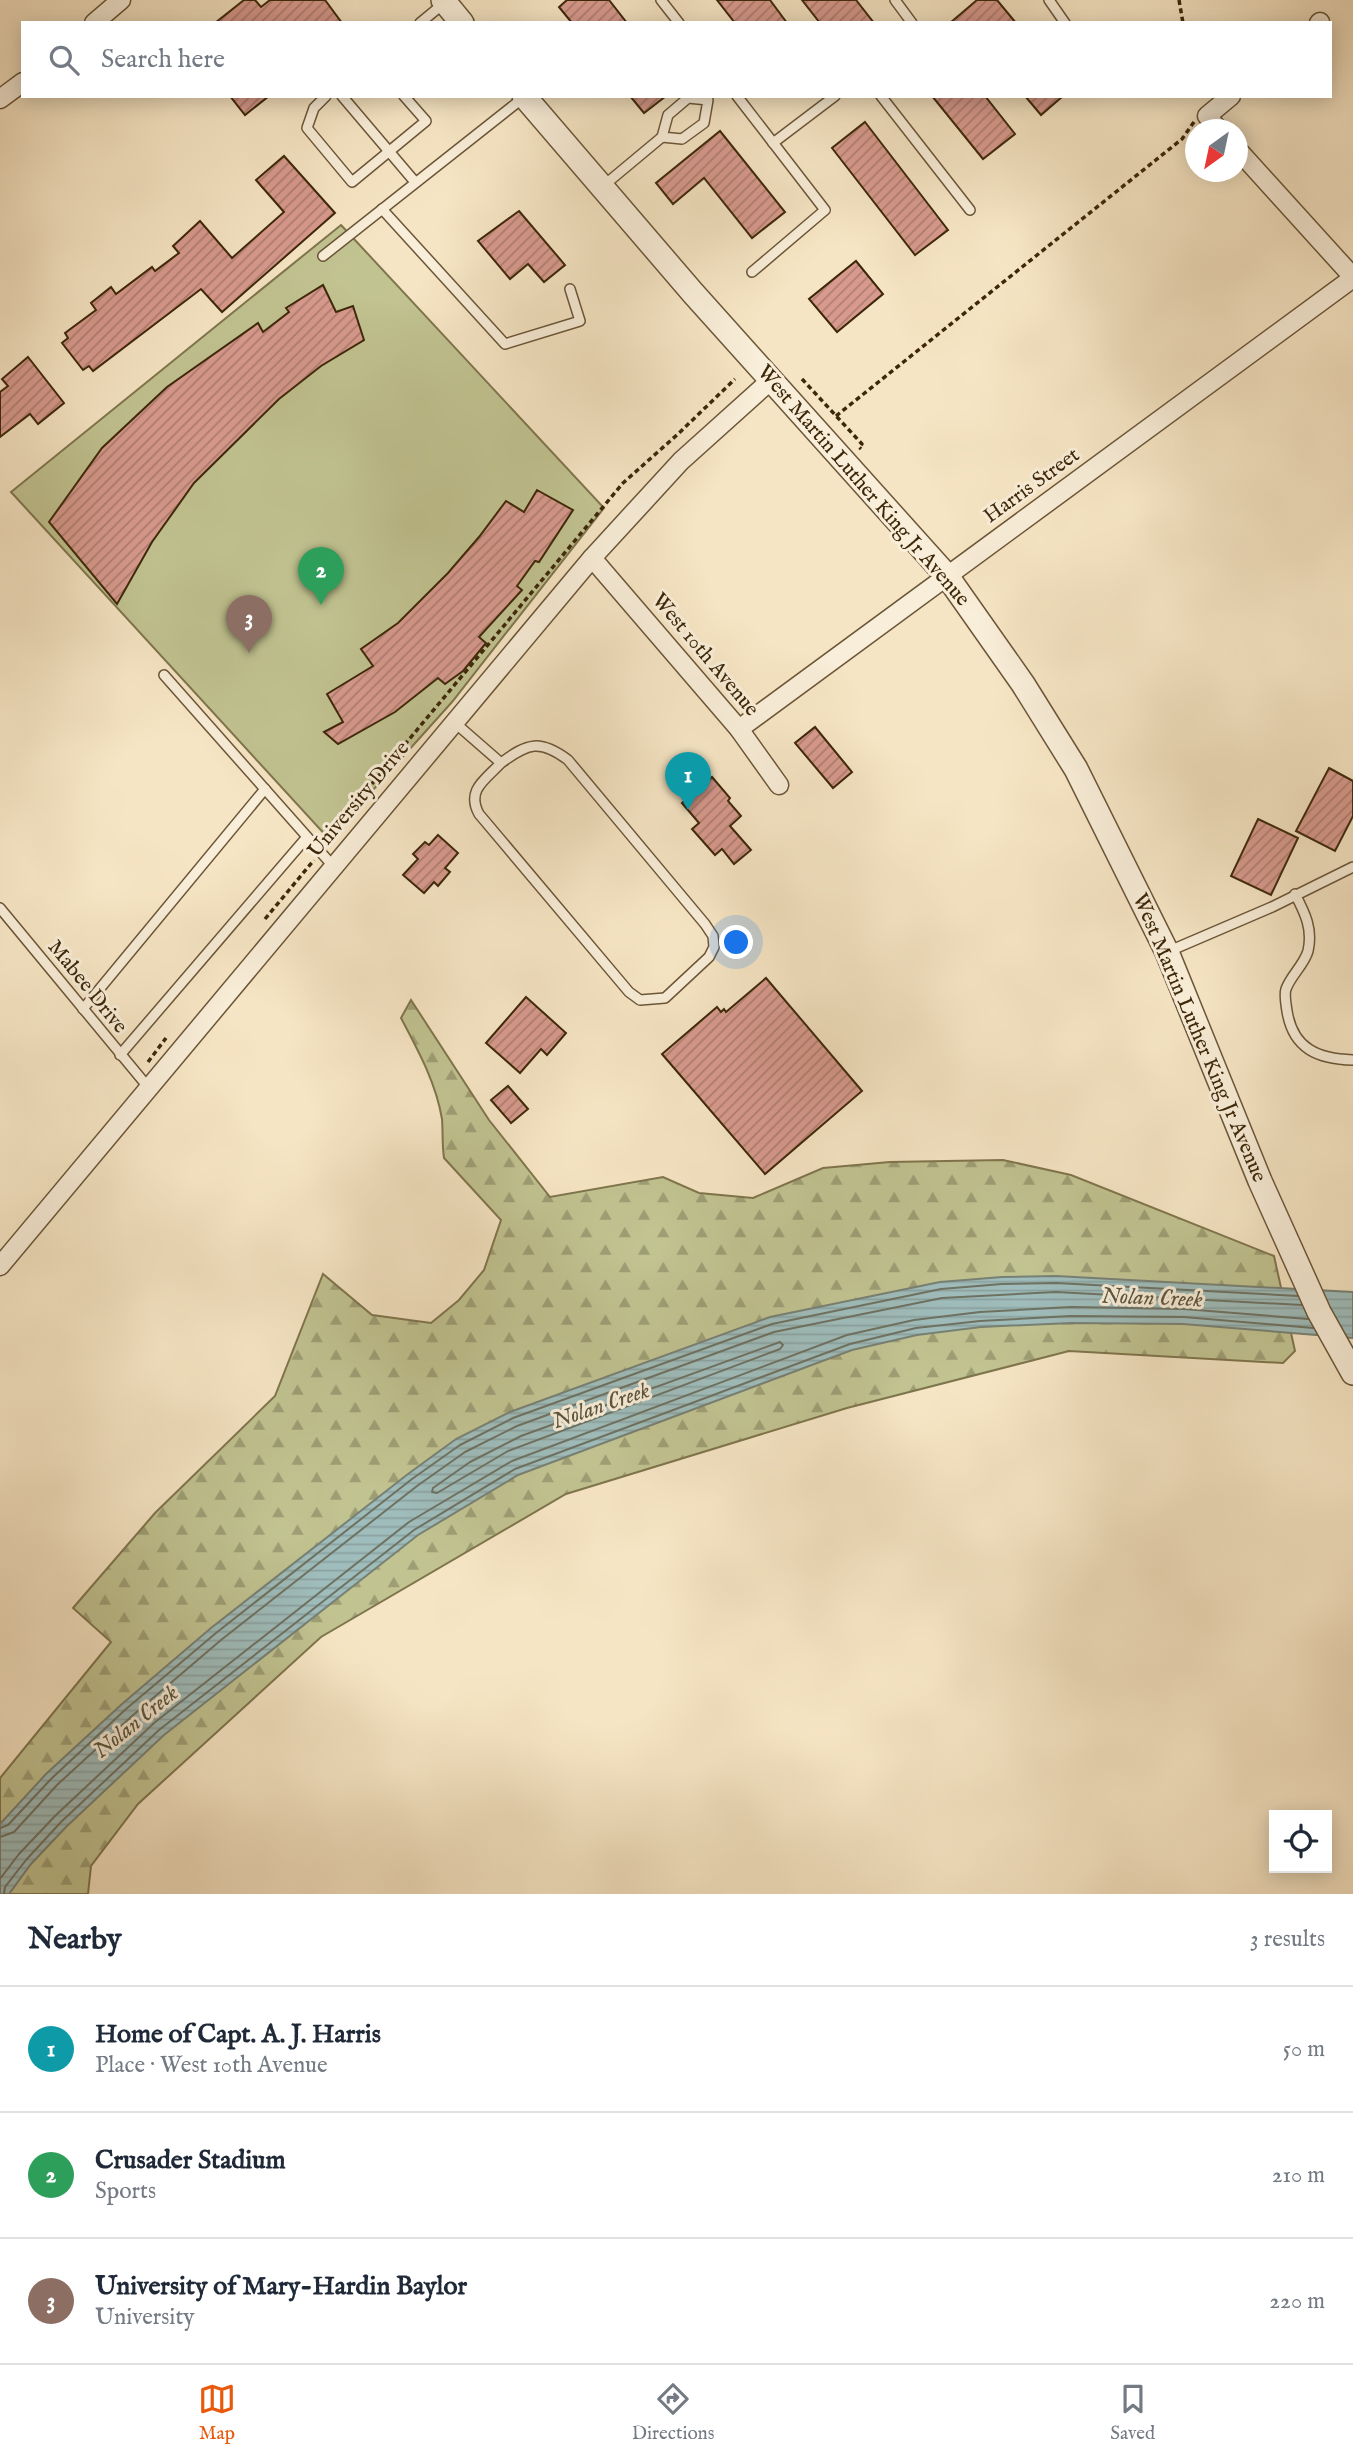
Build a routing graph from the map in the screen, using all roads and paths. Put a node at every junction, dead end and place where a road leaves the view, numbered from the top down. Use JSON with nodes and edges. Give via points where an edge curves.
{"nodes":[{"id":1,"x":121,"y":0,"type":"edge"},
{"id":2,"x":661,"y":0,"type":"edge"},
{"id":3,"x":895,"y":0,"type":"edge"},
{"id":4,"x":1049,"y":0,"type":"edge"},
{"id":5,"x":1180,"y":0,"type":"edge"},
{"id":6,"x":444,"y":1,"type":"edge"},
{"id":7,"x":96,"y":21,"type":"edge"},
{"id":8,"x":422,"y":21,"type":"edge"},
{"id":9,"x":460,"y":21,"type":"edge"},
{"id":10,"x":677,"y":21,"type":"edge"},
{"id":11,"x":911,"y":21,"type":"edge"},
{"id":12,"x":1064,"y":21,"type":"edge"},
{"id":13,"x":1183,"y":21,"type":"edge"},
{"id":14,"x":21,"y":83,"type":"edge"},
{"id":15,"x":324,"y":98,"type":"edge"},
{"id":16,"x":344,"y":98,"type":"edge"},
{"id":17,"x":406,"y":98,"type":"edge"},
{"id":18,"x":521,"y":98,"type":"edge"},
{"id":19,"x":526,"y":98,"type":"edge"},
{"id":20,"x":710,"y":98,"type":"edge"},
{"id":21,"x":739,"y":98,"type":"edge"},
{"id":22,"x":832,"y":98,"type":"edge"},
{"id":23,"x":883,"y":98,"type":"edge"},
{"id":24,"x":1229,"y":98,"type":"edge"},
{"id":25,"x":0,"y":99,"type":"edge"},
{"id":26,"x":1210,"y":119,"type":"edge"},
{"id":27,"x":662,"y":137,"type":"junction"},
{"id":28,"x":1185,"y":137,"type":"edge"},
{"id":29,"x":773,"y":143,"type":"junction"},
{"id":30,"x":389,"y":152,"type":"junction"},
{"id":31,"x":1248,"y":162,"type":"edge"},
{"id":32,"x":415,"y":183,"type":"junction"},
{"id":33,"x":601,"y":188,"type":"junction"},
{"id":34,"x":382,"y":209,"type":"junction"},
{"id":35,"x":970,"y":210,"type":"dead end"},
{"id":36,"x":323,"y":256,"type":"dead end"},
{"id":37,"x":752,"y":272,"type":"dead end"},
{"id":38,"x":1353,"y":278,"type":"edge"},
{"id":39,"x":570,"y":289,"type":"dead end"},
{"id":40,"x":735,"y":379,"type":"dead end"},
{"id":41,"x":802,"y":379,"type":"dead end"},
{"id":42,"x":771,"y":380,"type":"junction"},
{"id":43,"x":836,"y":416,"type":"junction"},
{"id":44,"x":867,"y":456,"type":"dead end"},
{"id":45,"x":592,"y":558,"type":"junction"},
{"id":46,"x":947,"y":576,"type":"junction"},
{"id":47,"x":164,"y":675,"type":"dead end"},
{"id":48,"x":454,"y":722,"type":"junction"},
{"id":49,"x":738,"y":729,"type":"junction"},
{"id":50,"x":501,"y":763,"type":"junction"},
{"id":51,"x":779,"y":785,"type":"dead end"},
{"id":52,"x":265,"y":789,"type":"junction"},
{"id":53,"x":352,"y":817,"type":"dead end"},
{"id":54,"x":307,"y":837,"type":"junction"},
{"id":55,"x":321,"y":852,"type":"junction"},
{"id":56,"x":333,"y":866,"type":"junction"},
{"id":57,"x":1353,"y":867,"type":"edge"},
{"id":58,"x":1295,"y":894,"type":"junction"},
{"id":59,"x":0,"y":908,"type":"edge"},
{"id":60,"x":259,"y":926,"type":"dead end"},
{"id":61,"x":1167,"y":952,"type":"junction"},
{"id":62,"x":83,"y":1009,"type":"junction"},
{"id":63,"x":173,"y":1030,"type":"dead end"},
{"id":64,"x":120,"y":1055,"type":"junction"},
{"id":65,"x":1353,"y":1060,"type":"edge"},
{"id":66,"x":148,"y":1087,"type":"junction"},
{"id":67,"x":0,"y":1266,"type":"edge"},
{"id":68,"x":1353,"y":1373,"type":"edge"}],
"edges":[{"from":1,"to":7,"type":"street"},
{"from":2,"to":10,"type":"lane"},
{"from":3,"to":11,"type":"lane"},
{"from":4,"to":12,"type":"lane"},
{"from":5,"to":13,"type":"path"},
{"from":6,"to":8,"type":"lane"},
{"from":6,"to":9,"type":"street"},
{"from":14,"to":25,"type":"street"},
{"from":15,"to":30,"type":"lane","via":[[314,107],[307,128],[352,182]]},
{"from":16,"to":30,"type":"lane"},
{"from":17,"to":30,"type":"lane","via":[[426,121]]},
{"from":18,"to":32,"type":"lane"},
{"from":19,"to":33,"type":"street","name":"West Martin Luther King Jr Avenue"},
{"from":20,"to":27,"type":"lane","via":[[688,98],[668,115]]},
{"from":20,"to":27,"type":"lane","via":[[704,122],[682,139]]},
{"from":21,"to":29,"type":"lane"},
{"from":22,"to":29,"type":"lane"},
{"from":23,"to":35,"type":"lane"},
{"from":24,"to":26,"type":"street"},
{"from":27,"to":33,"type":"lane"},
{"from":28,"to":43,"type":"path"},
{"from":29,"to":37,"type":"lane","via":[[825,210]]},
{"from":30,"to":32,"type":"lane"},
{"from":31,"to":38,"type":"street"},
{"from":32,"to":34,"type":"lane"},
{"from":33,"to":42,"type":"street","name":"West Martin Luther King Jr Avenue"},
{"from":34,"to":36,"type":"lane"},
{"from":34,"to":39,"type":"lane","via":[[505,344],[580,321]]},
{"from":38,"to":46,"type":"street","name":"Harris Street"},
{"from":40,"to":53,"type":"path","via":[[596,513],[356,803],[360,808]]},
{"from":41,"to":43,"type":"path"},
{"from":42,"to":45,"type":"street","name":"University Drive","via":[[681,461]]},
{"from":42,"to":46,"type":"street","name":"West Martin Luther King Jr Avenue"},
{"from":43,"to":44,"type":"path"},
{"from":45,"to":48,"type":"street","name":"University Drive"},
{"from":45,"to":49,"type":"street","name":"West 10th Avenue"},
{"from":46,"to":49,"type":"street","name":"Harris Street"},
{"from":46,"to":61,"type":"street","name":"West Martin Luther King Jr Avenue","via":[[1076,769]]},
{"from":47,"to":52,"type":"lane"},
{"from":48,"to":50,"type":"lane"},
{"from":48,"to":56,"type":"street","name":"University Drive"},
{"from":49,"to":51,"type":"street","name":"West 10th Avenue"},
{"from":50,"to":50,"type":"lane","via":[[474,794],[473,803],[480,814],[629,992],[640,1000],[665,998],[709,957],[713,936],[705,924],[568,760],[553,748],[520,748]]},
{"from":52,"to":54,"type":"lane"},
{"from":52,"to":62,"type":"lane"},
{"from":54,"to":55,"type":"lane"},
{"from":54,"to":64,"type":"lane"},
{"from":55,"to":56,"type":"lane"},
{"from":55,"to":60,"type":"path"},
{"from":56,"to":66,"type":"street","name":"University Drive"},
{"from":57,"to":58,"type":"lane"},
{"from":58,"to":61,"type":"lane"},
{"from":58,"to":65,"type":"lane","via":[[1309,920],[1310,934],[1308,951],[1286,990],[1289,1024],[1312,1052]]},
{"from":59,"to":62,"type":"lane","name":"Mabee Drive"},
{"from":61,"to":68,"type":"street","name":"West Martin Luther King Jr Avenue","via":[[1259,1181],[1319,1312]]},
{"from":62,"to":64,"type":"lane","name":"Mabee Drive"},
{"from":63,"to":66,"type":"path","via":[[148,1059]]},
{"from":64,"to":66,"type":"lane","name":"Mabee Drive"},
{"from":66,"to":67,"type":"street","name":"University Drive"}]}
